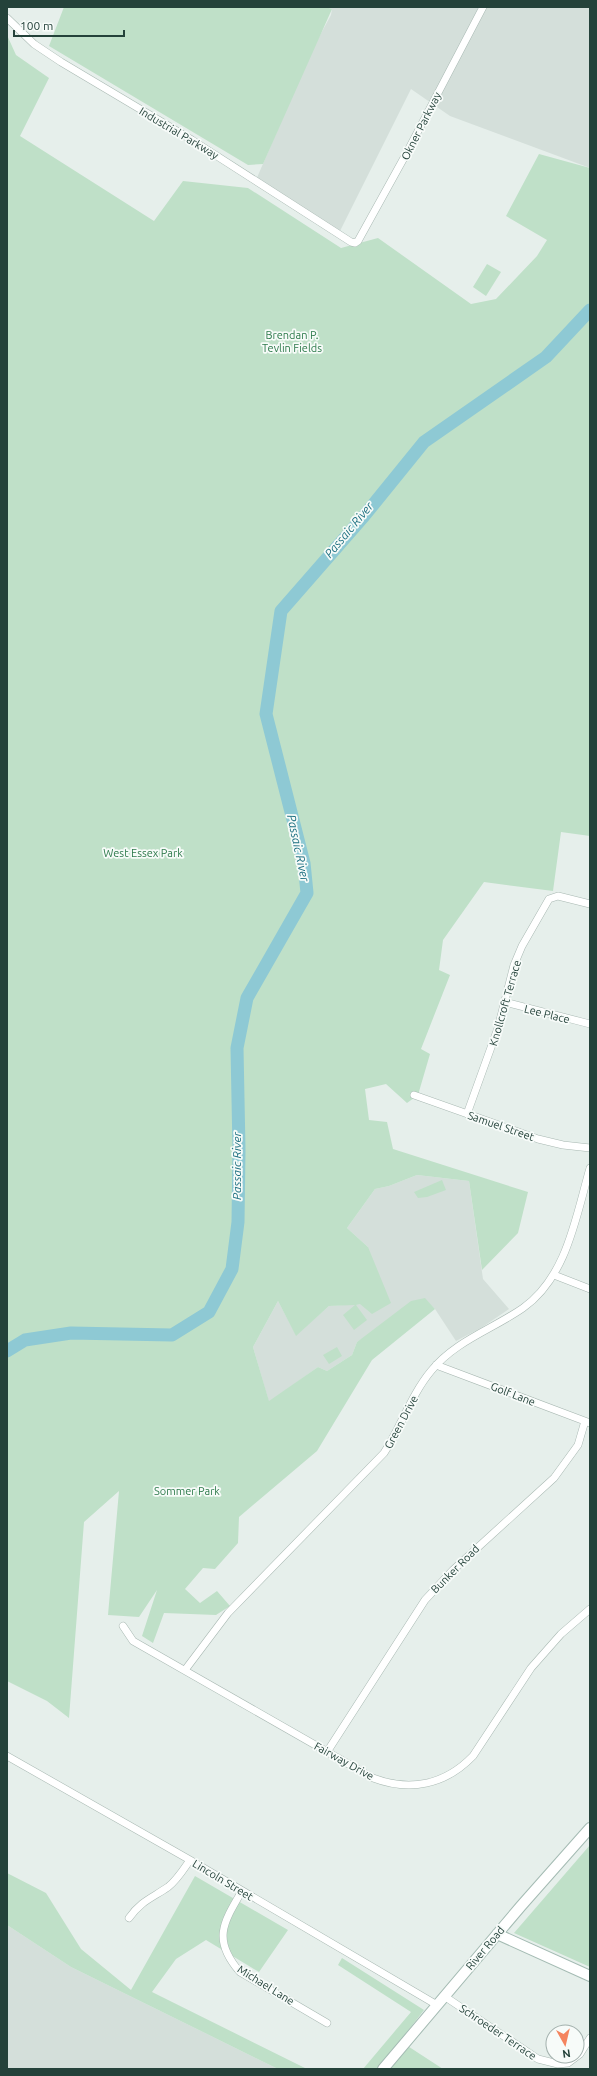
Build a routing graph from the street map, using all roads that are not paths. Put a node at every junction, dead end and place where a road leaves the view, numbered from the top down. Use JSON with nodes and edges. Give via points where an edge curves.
{"nodes":[{"id":1,"x":483,"y":7,"type":"edge"},
{"id":2,"x":7,"y":18,"type":"edge"},
{"id":3,"x":355,"y":242,"type":"joint"},
{"id":4,"x":590,"y":904,"type":"edge"},
{"id":5,"x":505,"y":1002,"type":"junction"},
{"id":6,"x":590,"y":1024,"type":"edge"},
{"id":7,"x":414,"y":1095,"type":"dead end"},
{"id":8,"x":467,"y":1114,"type":"junction"},
{"id":9,"x":590,"y":1148,"type":"edge"},
{"id":10,"x":590,"y":1168,"type":"edge"},
{"id":11,"x":554,"y":1275,"type":"junction"},
{"id":12,"x":590,"y":1289,"type":"edge"},
{"id":13,"x":436,"y":1365,"type":"junction"},
{"id":14,"x":588,"y":1422,"type":"edge"},
{"id":15,"x":590,"y":1609,"type":"edge"},
{"id":16,"x":123,"y":1626,"type":"dead end"},
{"id":17,"x":185,"y":1670,"type":"junction"},
{"id":18,"x":327,"y":1752,"type":"junction"},
{"id":19,"x":7,"y":1756,"type":"edge"},
{"id":20,"x":590,"y":1828,"type":"edge"},
{"id":21,"x":190,"y":1860,"type":"junction"},
{"id":22,"x":242,"y":1891,"type":"junction"},
{"id":23,"x":129,"y":1918,"type":"dead end"},
{"id":24,"x":496,"y":1934,"type":"junction"},
{"id":25,"x":590,"y":1976,"type":"edge"},
{"id":26,"x":444,"y":1996,"type":"junction"},
{"id":27,"x":438,"y":2005,"type":"junction"},
{"id":28,"x":327,"y":2022,"type":"dead end"},
{"id":29,"x":590,"y":2038,"type":"edge"},
{"id":30,"x":383,"y":2069,"type":"edge"}],
"edges":[{"from":1,"to":3,"type":"street","name":"Okner Parkway","via":[[389,186],[358,241]]},
{"from":2,"to":3,"type":"street","name":"Industrial Parkway","via":[[34,44],[61,62],[192,140],[351,242]]},
{"from":4,"to":5,"type":"street","name":"Knollcroft Terrace","via":[[558,896],[549,899],[522,946],[514,965]]},
{"from":5,"to":6,"type":"street","name":"Lee Place"},
{"from":5,"to":8,"type":"street","name":"Knollcroft Terrace","via":[[490,1053]]},
{"from":7,"to":8,"type":"street","name":"Samuel Street"},
{"from":8,"to":9,"type":"street","name":"Samuel Street","via":[[563,1145]]},
{"from":10,"to":11,"type":"street","name":"Green Drive"},
{"from":11,"to":12,"type":"street"},
{"from":11,"to":13,"type":"street","name":"Green Drive","via":[[523,1308],[471,1338]]},
{"from":13,"to":14,"type":"street","name":"Golf Lane"},
{"from":13,"to":17,"type":"street","name":"Green Drive","via":[[419,1387],[395,1437],[384,1452],[228,1613]]},
{"from":14,"to":18,"type":"street","name":"Bunker Road","via":[[578,1445],[557,1475],[453,1570],[425,1600]]},
{"from":15,"to":18,"type":"street","name":"Fairway Drive","via":[[547,1648],[473,1756],[446,1777],[417,1785],[390,1784],[373,1778]]},
{"from":16,"to":17,"type":"street","name":"Fairway Drive","via":[[134,1641]]},
{"from":17,"to":18,"type":"street","name":"Fairway Drive"},
{"from":19,"to":21,"type":"street","name":"Lincoln Street"},
{"from":20,"to":24,"type":"street","name":"River Road"},
{"from":21,"to":22,"type":"street","name":"Lincoln Street"},
{"from":21,"to":23,"type":"street","via":[[178,1877],[138,1906]]},
{"from":22,"to":27,"type":"street","name":"Lincoln Street"},
{"from":22,"to":28,"type":"street","name":"Michael Lane","via":[[225,1920],[222,1931],[230,1960],[240,1972]]},
{"from":24,"to":25,"type":"street"},
{"from":24,"to":26,"type":"street","name":"River Road"},
{"from":26,"to":27,"type":"street","name":"River Road"},
{"from":26,"to":29,"type":"street","name":"Schroeder Terrace","via":[[538,2059],[558,2064],[568,2063],[580,2054]]},
{"from":27,"to":30,"type":"street","name":"River Road"}]}
